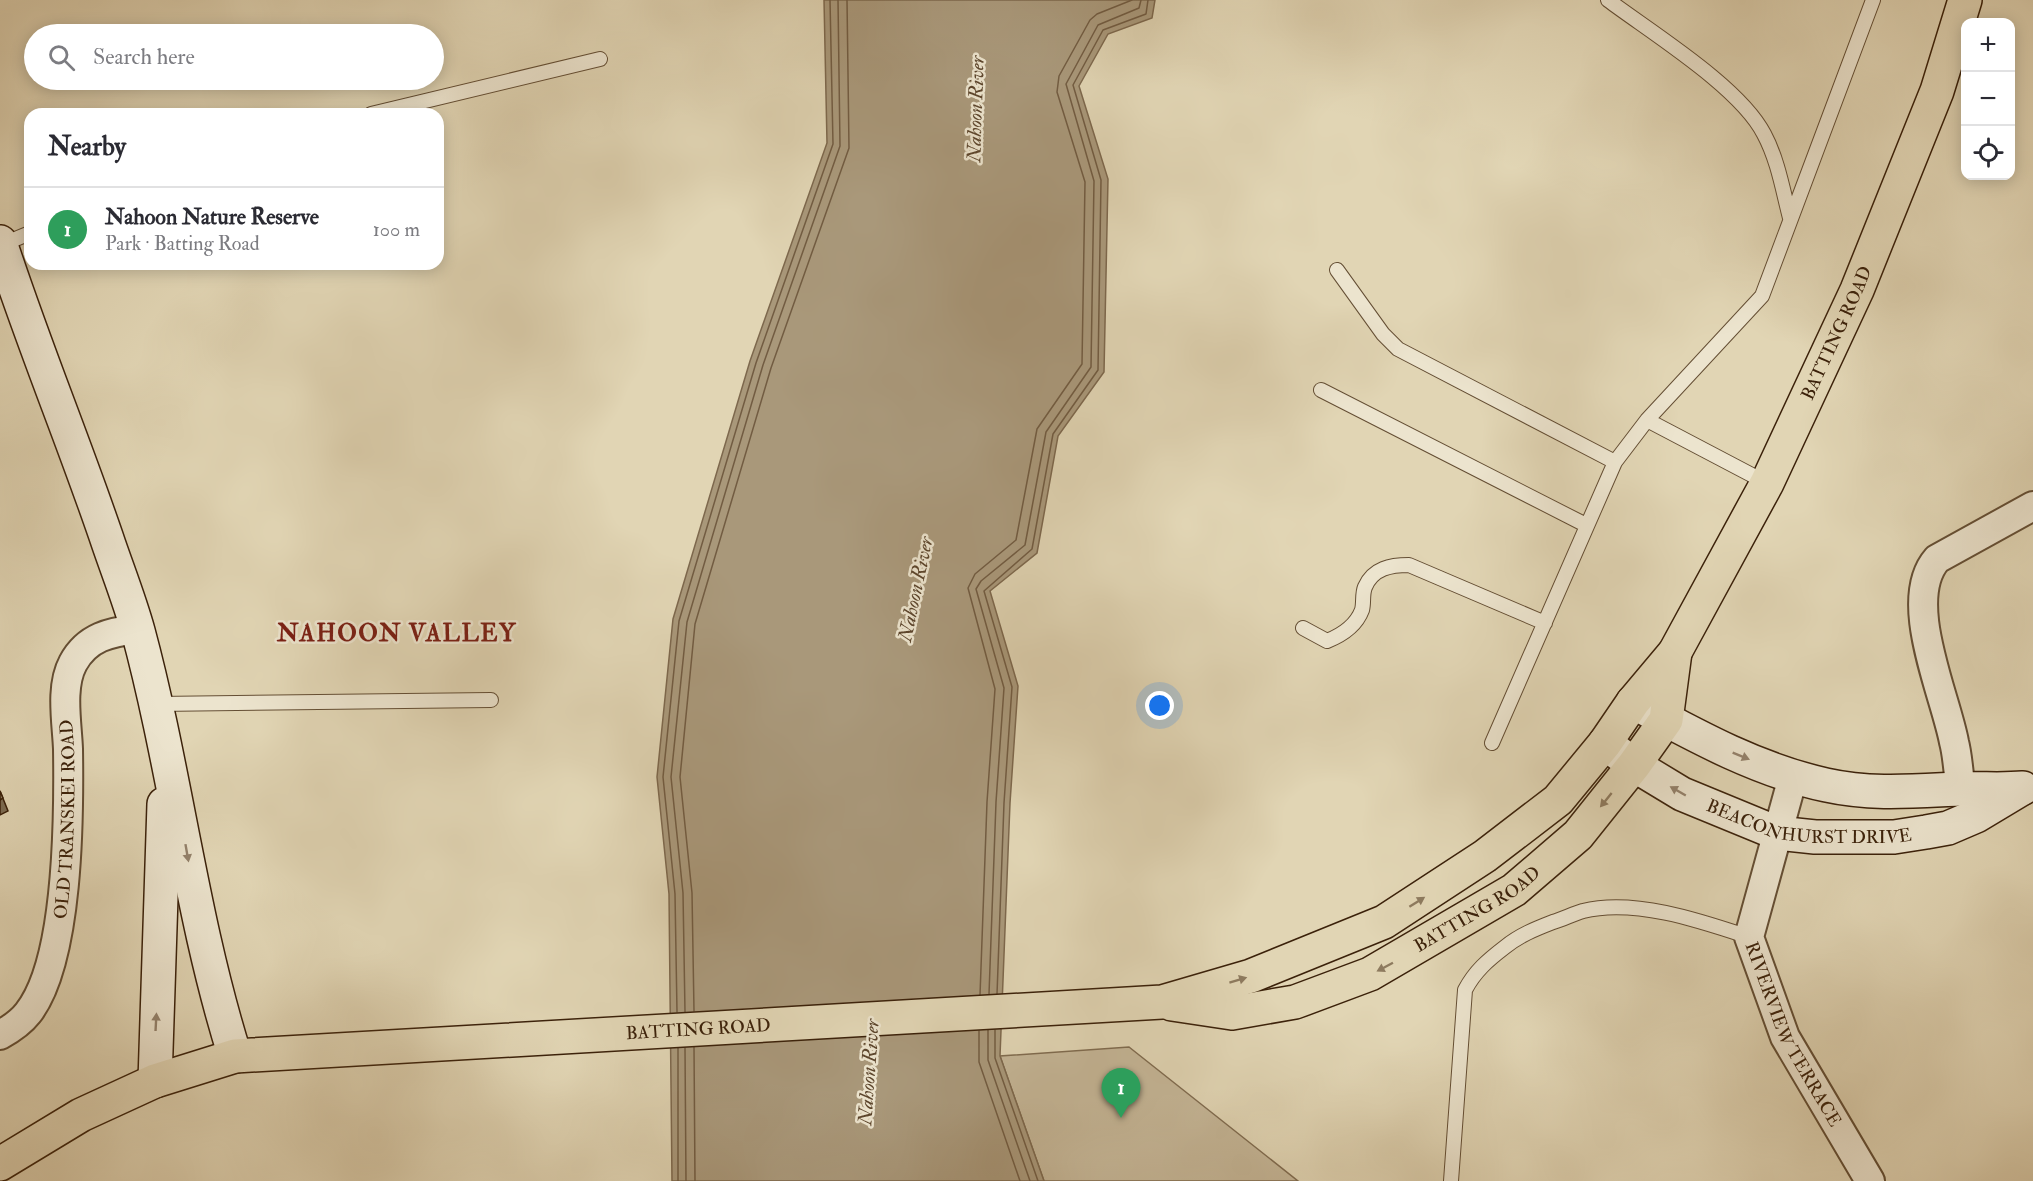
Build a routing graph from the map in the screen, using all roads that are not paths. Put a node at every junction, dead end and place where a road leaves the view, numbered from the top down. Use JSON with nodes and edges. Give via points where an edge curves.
{"nodes":[{"id":1,"x":1608,"y":0,"type":"edge"},
{"id":2,"x":1873,"y":0,"type":"edge"},
{"id":3,"x":1965,"y":0,"type":"edge"},
{"id":4,"x":600,"y":59,"type":"dead end"},
{"id":5,"x":396,"y":108,"type":"edge"},
{"id":6,"x":1790,"y":218,"type":"junction"},
{"id":7,"x":24,"y":235,"type":"edge"},
{"id":8,"x":0,"y":244,"type":"edge"},
{"id":9,"x":1337,"y":270,"type":"dead end"},
{"id":10,"x":1321,"y":390,"type":"dead end"},
{"id":11,"x":1647,"y":420,"type":"junction"},
{"id":12,"x":1615,"y":462,"type":"junction"},
{"id":13,"x":1767,"y":483,"type":"junction"},
{"id":14,"x":2033,"y":506,"type":"edge"},
{"id":15,"x":1586,"y":525,"type":"junction"},
{"id":16,"x":1545,"y":623,"type":"junction"},
{"id":17,"x":1304,"y":628,"type":"dead end"},
{"id":18,"x":138,"y":629,"type":"junction"},
{"id":19,"x":1675,"y":652,"type":"junction"},
{"id":20,"x":491,"y":700,"type":"dead end"},
{"id":21,"x":1633,"y":702,"type":"junction"},
{"id":22,"x":157,"y":704,"type":"junction"},
{"id":23,"x":1666,"y":720,"type":"junction"},
{"id":24,"x":1492,"y":743,"type":"dead end"},
{"id":25,"x":1605,"y":743,"type":"junction"},
{"id":26,"x":166,"y":755,"type":"junction"},
{"id":27,"x":1634,"y":765,"type":"junction"},
{"id":28,"x":1793,"y":777,"type":"junction"},
{"id":29,"x":2027,"y":788,"type":"edge"},
{"id":30,"x":1960,"y":789,"type":"junction"},
{"id":31,"x":1777,"y":833,"type":"junction"},
{"id":32,"x":1749,"y":937,"type":"junction"},
{"id":33,"x":1162,"y":1002,"type":"junction"},
{"id":34,"x":0,"y":1035,"type":"edge"},
{"id":35,"x":234,"y":1056,"type":"junction"},
{"id":36,"x":155,"y":1081,"type":"junction"},
{"id":37,"x":0,"y":1164,"type":"edge"},
{"id":38,"x":1451,"y":1181,"type":"edge"},
{"id":39,"x":1870,"y":1181,"type":"edge"}],
"edges":[{"from":1,"to":6,"type":"lane","via":[[1732,94],[1752,115],[1765,135]]},
{"from":2,"to":6,"type":"lane"},
{"from":3,"to":13,"type":"main road","name":"BATTING ROAD","via":[[1937,91],[1857,290]]},
{"from":4,"to":5,"type":"lane"},
{"from":6,"to":11,"type":"lane","via":[[1762,296]]},
{"from":7,"to":8,"type":"lane"},
{"from":8,"to":18,"type":"main road"},
{"from":9,"to":12,"type":"lane","via":[[1398,349]]},
{"from":10,"to":15,"type":"lane"},
{"from":11,"to":12,"type":"lane"},
{"from":11,"to":13,"type":"lane"},
{"from":12,"to":15,"type":"lane"},
{"from":13,"to":19,"type":"main road","name":"BATTING ROAD"},
{"from":14,"to":30,"type":"street","via":[[1937,559],[1924,580],[1925,628],[1954,742]]},
{"from":15,"to":16,"type":"lane"},
{"from":16,"to":17,"type":"lane","via":[[1409,565],[1392,565],[1376,572],[1365,587],[1361,611],[1346,633],[1327,641]]},
{"from":16,"to":24,"type":"lane"},
{"from":18,"to":22,"type":"main road"},
{"from":18,"to":34,"type":"street","name":"OLD TRANSKEI ROAD","via":[[116,631],[91,641],[68,674],[62,911],[39,995],[19,1023]]},
{"from":19,"to":21,"type":"main road","name":"BATTING ROAD"},
{"from":19,"to":23,"type":"main road","name":"BATTING ROAD"},
{"from":20,"to":22,"type":"lane"},
{"from":21,"to":23,"type":"main road","name":"BEACONHURST DRIVE"},
{"from":21,"to":25,"type":"main road","name":"BATTING ROAD"},
{"from":22,"to":26,"type":"main road"},
{"from":23,"to":27,"type":"main road","name":"BATTING ROAD"},
{"from":23,"to":28,"type":"main road","name":"BEACONHURST DRIVE","one_way":true,"via":[[1705,741]]},
{"from":25,"to":27,"type":"main road","name":"BEACONHURST DRIVE"},
{"from":33,"to":25,"type":"main road","name":"BATTING ROAD","one_way":true,"via":[[1261,972],[1384,922],[1485,856],[1558,800]]},
{"from":26,"to":35,"type":"main road","one_way":true,"via":[[202,938]]},
{"from":36,"to":26,"type":"main road","one_way":true},
{"from":31,"to":27,"type":"main road","name":"BEACONHURST DRIVE","one_way":true,"via":[[1704,805]]},
{"from":27,"to":33,"type":"main road","name":"BATTING ROAD","one_way":true,"via":[[1578,835],[1514,890],[1370,974],[1269,1009],[1232,1014]]},
{"from":28,"to":30,"type":"main road","name":"BEACONHURST DRIVE","via":[[1867,791]]},
{"from":28,"to":31,"type":"street","name":"RIVERVIEW TERRACE"},
{"from":29,"to":30,"type":"main road","name":"BEACONHURST DRIVE"},
{"from":29,"to":31,"type":"main road","name":"BEACONHURST DRIVE","via":[[1976,816],[1926,832],[1894,837]]},
{"from":31,"to":32,"type":"street","name":"RIVERVIEW TERRACE"},
{"from":32,"to":38,"type":"lane","via":[[1688,916],[1620,909],[1585,911],[1522,934],[1486,961],[1465,990]]},
{"from":32,"to":39,"type":"street","name":"RIVERVIEW TERRACE","via":[[1785,1037]]},
{"from":33,"to":35,"type":"main road","name":"BATTING ROAD"},
{"from":35,"to":36,"type":"main road"},
{"from":36,"to":37,"type":"main road","via":[[81,1115]]}]}
